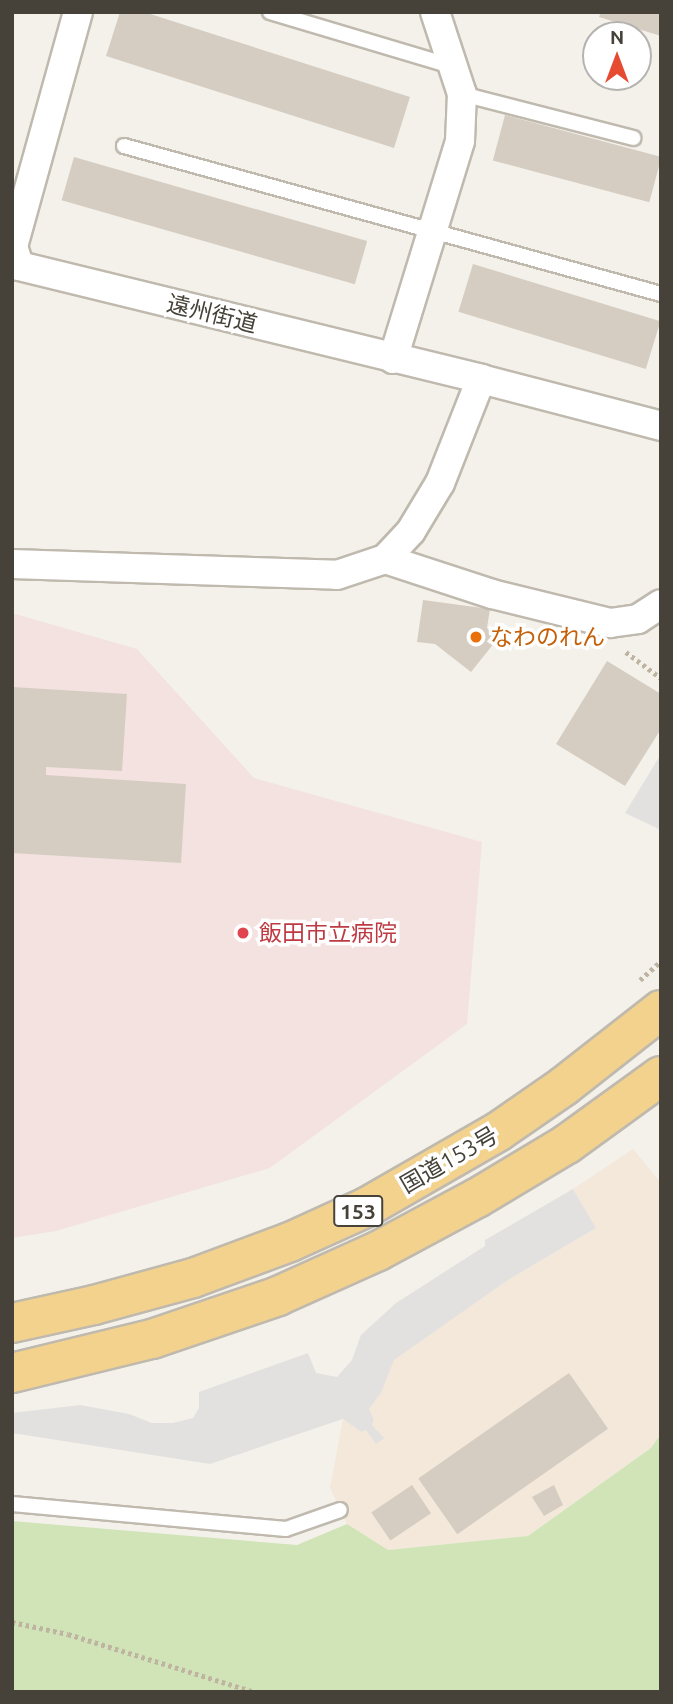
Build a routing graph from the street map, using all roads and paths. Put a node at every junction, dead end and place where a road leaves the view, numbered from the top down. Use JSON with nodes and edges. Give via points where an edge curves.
{"nodes":[{"id":1,"x":78,"y":12,"type":"edge"},
{"id":2,"x":270,"y":12,"type":"edge"},
{"id":3,"x":435,"y":12,"type":"edge"},
{"id":4,"x":451,"y":66,"type":"junction"},
{"id":5,"x":462,"y":94,"type":"junction"},
{"id":6,"x":633,"y":138,"type":"dead end"},
{"id":7,"x":124,"y":146,"type":"dead end"},
{"id":8,"x":433,"y":230,"type":"junction"},
{"id":9,"x":16,"y":266,"type":"edge"},
{"id":10,"x":661,"y":294,"type":"edge"},
{"id":11,"x":393,"y":359,"type":"junction"},
{"id":12,"x":481,"y":379,"type":"junction"},
{"id":13,"x":661,"y":426,"type":"edge"},
{"id":14,"x":385,"y":559,"type":"junction"},
{"id":15,"x":12,"y":564,"type":"edge"},
{"id":16,"x":661,"y":604,"type":"edge"},
{"id":17,"x":629,"y":620,"type":"junction"},
{"id":18,"x":661,"y":678,"type":"edge"},
{"id":19,"x":661,"y":961,"type":"edge"},
{"id":20,"x":649,"y":996,"type":"edge"},
{"id":21,"x":661,"y":1076,"type":"edge"},
{"id":22,"x":12,"y":1323,"type":"edge"},
{"id":23,"x":12,"y":1373,"type":"edge"},
{"id":24,"x":12,"y":1504,"type":"edge"},
{"id":25,"x":340,"y":1510,"type":"dead end"},
{"id":26,"x":12,"y":1622,"type":"edge"},
{"id":27,"x":254,"y":1692,"type":"edge"}],
"edges":[{"from":1,"to":9,"type":"street","name":"遠州街道","via":[[13,246]]},
{"from":2,"to":4,"type":"lane"},
{"from":3,"to":4,"type":"street"},
{"from":4,"to":5,"type":"street"},
{"from":5,"to":6,"type":"lane"},
{"from":5,"to":8,"type":"street","via":[[460,141]]},
{"from":7,"to":8,"type":"lane"},
{"from":8,"to":10,"type":"lane"},
{"from":8,"to":11,"type":"street"},
{"from":9,"to":11,"type":"street","name":"遠州街道"},
{"from":11,"to":12,"type":"street","name":"遠州街道"},
{"from":12,"to":13,"type":"street","name":"遠州街道"},
{"from":12,"to":14,"type":"street","via":[[440,483],[411,531]]},
{"from":14,"to":15,"type":"street","via":[[337,575]]},
{"from":14,"to":17,"type":"street","via":[[492,594],[610,623]]},
{"from":16,"to":17,"type":"street"},
{"from":17,"to":18,"type":"path","via":[[625,650]]},
{"from":19,"to":20,"type":"path"},
{"from":20,"to":22,"type":"highway","name":"国道153号","number":"153","via":[[564,1086],[499,1131],[367,1207],[193,1278]]},
{"from":21,"to":23,"type":"highway","name":"国道153号","number":"153","via":[[567,1144],[378,1251],[278,1296],[152,1339]]},
{"from":24,"to":25,"type":"lane","via":[[286,1529]]},
{"from":26,"to":27,"type":"path","via":[[135,1653]]}]}
